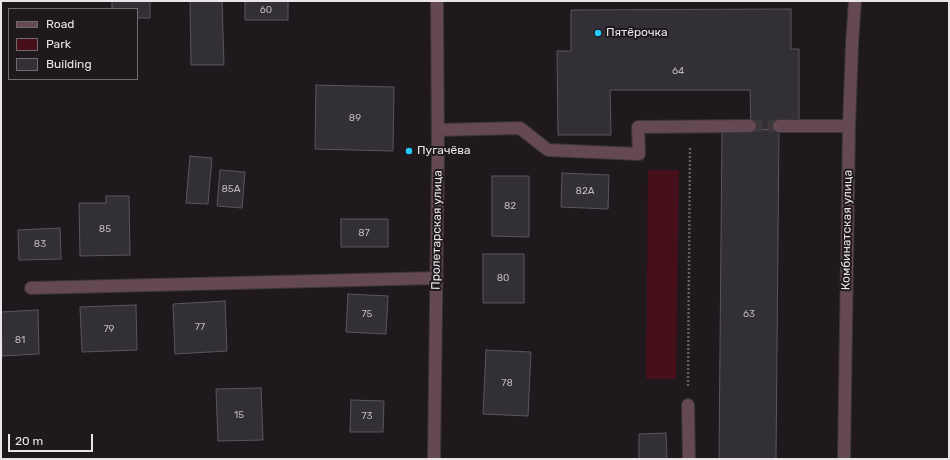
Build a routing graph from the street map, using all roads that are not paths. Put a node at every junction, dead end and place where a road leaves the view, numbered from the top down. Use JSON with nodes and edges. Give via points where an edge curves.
{"nodes":[{"id":1,"x":437,"y":1,"type":"edge"},
{"id":2,"x":855,"y":1,"type":"edge"},
{"id":3,"x":750,"y":126,"type":"tunnel mouth"},
{"id":4,"x":779,"y":126,"type":"tunnel mouth"},
{"id":5,"x":849,"y":126,"type":"junction"},
{"id":6,"x":438,"y":130,"type":"junction"},
{"id":7,"x":437,"y":278,"type":"junction"},
{"id":8,"x":31,"y":288,"type":"dead end"},
{"id":9,"x":688,"y":405,"type":"road end"},
{"id":10,"x":434,"y":459,"type":"edge"},
{"id":11,"x":689,"y":459,"type":"edge"},
{"id":12,"x":844,"y":459,"type":"edge"}],
"edges":[{"from":1,"to":6,"type":"street","name":"Пролетарская улица"},
{"from":2,"to":5,"type":"street","name":"Комбинатская улица"},
{"from":3,"to":6,"type":"street","via":[[638,127],[639,154],[548,150],[520,128]]},
{"from":4,"to":5,"type":"street"},
{"from":5,"to":12,"type":"street","name":"Комбинатская улица"},
{"from":6,"to":7,"type":"street","name":"Пролетарская улица"},
{"from":7,"to":8,"type":"street"},
{"from":7,"to":10,"type":"street","name":"Пролетарская улица"},
{"from":9,"to":11,"type":"street"}]}
